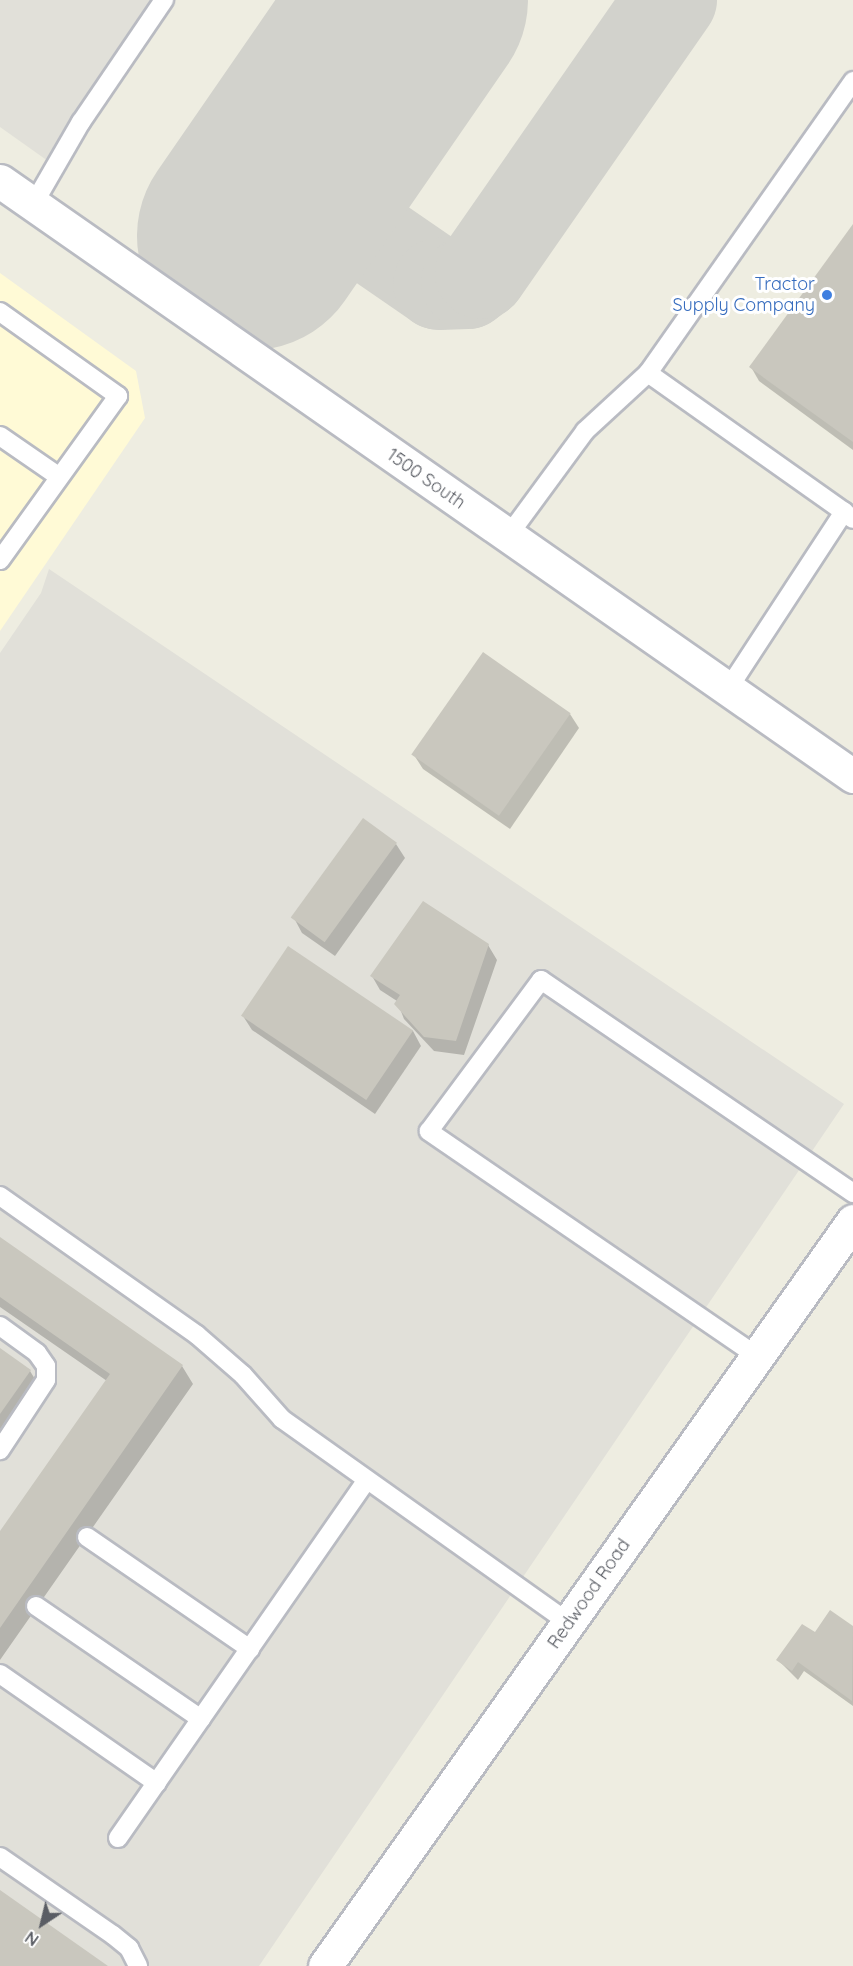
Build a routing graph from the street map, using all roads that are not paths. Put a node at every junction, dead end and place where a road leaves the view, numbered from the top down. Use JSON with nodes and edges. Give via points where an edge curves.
{"nodes":[{"id":1,"x":164,"y":0,"type":"edge"},
{"id":2,"x":853,"y":81,"type":"edge"},
{"id":3,"x":0,"y":181,"type":"edge"},
{"id":4,"x":33,"y":205,"type":"junction"},
{"id":5,"x":0,"y":312,"type":"edge"},
{"id":6,"x":648,"y":374,"type":"junction"},
{"id":7,"x":0,"y":436,"type":"edge"},
{"id":8,"x":58,"y":476,"type":"junction"},
{"id":9,"x":848,"y":516,"type":"edge"},
{"id":10,"x":508,"y":536,"type":"junction"},
{"id":11,"x":0,"y":560,"type":"edge"},
{"id":12,"x":728,"y":689,"type":"junction"},
{"id":13,"x":853,"y":776,"type":"edge"},
{"id":14,"x":853,"y":1193,"type":"edge"},
{"id":15,"x":0,"y":1196,"type":"edge"},
{"id":16,"x":853,"y":1221,"type":"edge"},
{"id":17,"x":0,"y":1326,"type":"edge"},
{"id":18,"x":757,"y":1356,"type":"junction"},
{"id":19,"x":0,"y":1450,"type":"edge"},
{"id":20,"x":368,"y":1480,"type":"junction"},
{"id":21,"x":87,"y":1537,"type":"dead end"},
{"id":22,"x":36,"y":1606,"type":"dead end"},
{"id":23,"x":568,"y":1623,"type":"junction"},
{"id":24,"x":250,"y":1649,"type":"junction"},
{"id":25,"x":0,"y":1674,"type":"edge"},
{"id":26,"x":201,"y":1719,"type":"junction"},
{"id":27,"x":157,"y":1783,"type":"junction"},
{"id":28,"x":118,"y":1838,"type":"dead end"},
{"id":29,"x":0,"y":1857,"type":"edge"},
{"id":30,"x":138,"y":1966,"type":"edge"},
{"id":31,"x":325,"y":1966,"type":"edge"}],
"edges":[{"from":1,"to":4,"type":"lane","via":[[81,122]]},
{"from":2,"to":6,"type":"lane"},
{"from":3,"to":4,"type":"street","name":"1500 South"},
{"from":4,"to":10,"type":"street","name":"1500 South"},
{"from":5,"to":8,"type":"lane","via":[[118,396]]},
{"from":6,"to":9,"type":"lane"},
{"from":6,"to":10,"type":"lane","via":[[585,431]]},
{"from":7,"to":8,"type":"lane"},
{"from":8,"to":11,"type":"lane"},
{"from":9,"to":12,"type":"lane"},
{"from":10,"to":12,"type":"street","name":"1500 South"},
{"from":12,"to":13,"type":"street","name":"1500 South"},
{"from":14,"to":18,"type":"lane","via":[[542,980],[429,1131]]},
{"from":15,"to":20,"type":"lane","via":[[197,1335],[243,1375],[282,1419]]},
{"from":16,"to":18,"type":"street","name":"Redwood Road"},
{"from":17,"to":19,"type":"lane","via":[[37,1353],[46,1366],[46,1380]]},
{"from":18,"to":23,"type":"street","name":"Redwood Road"},
{"from":20,"to":23,"type":"lane"},
{"from":20,"to":24,"type":"lane"},
{"from":21,"to":24,"type":"lane"},
{"from":22,"to":26,"type":"lane"},
{"from":23,"to":31,"type":"street","name":"Redwood Road"},
{"from":24,"to":26,"type":"lane"},
{"from":25,"to":27,"type":"lane"},
{"from":26,"to":27,"type":"lane"},
{"from":27,"to":28,"type":"lane"},
{"from":29,"to":30,"type":"lane","via":[[113,1935],[129,1948]]}]}
